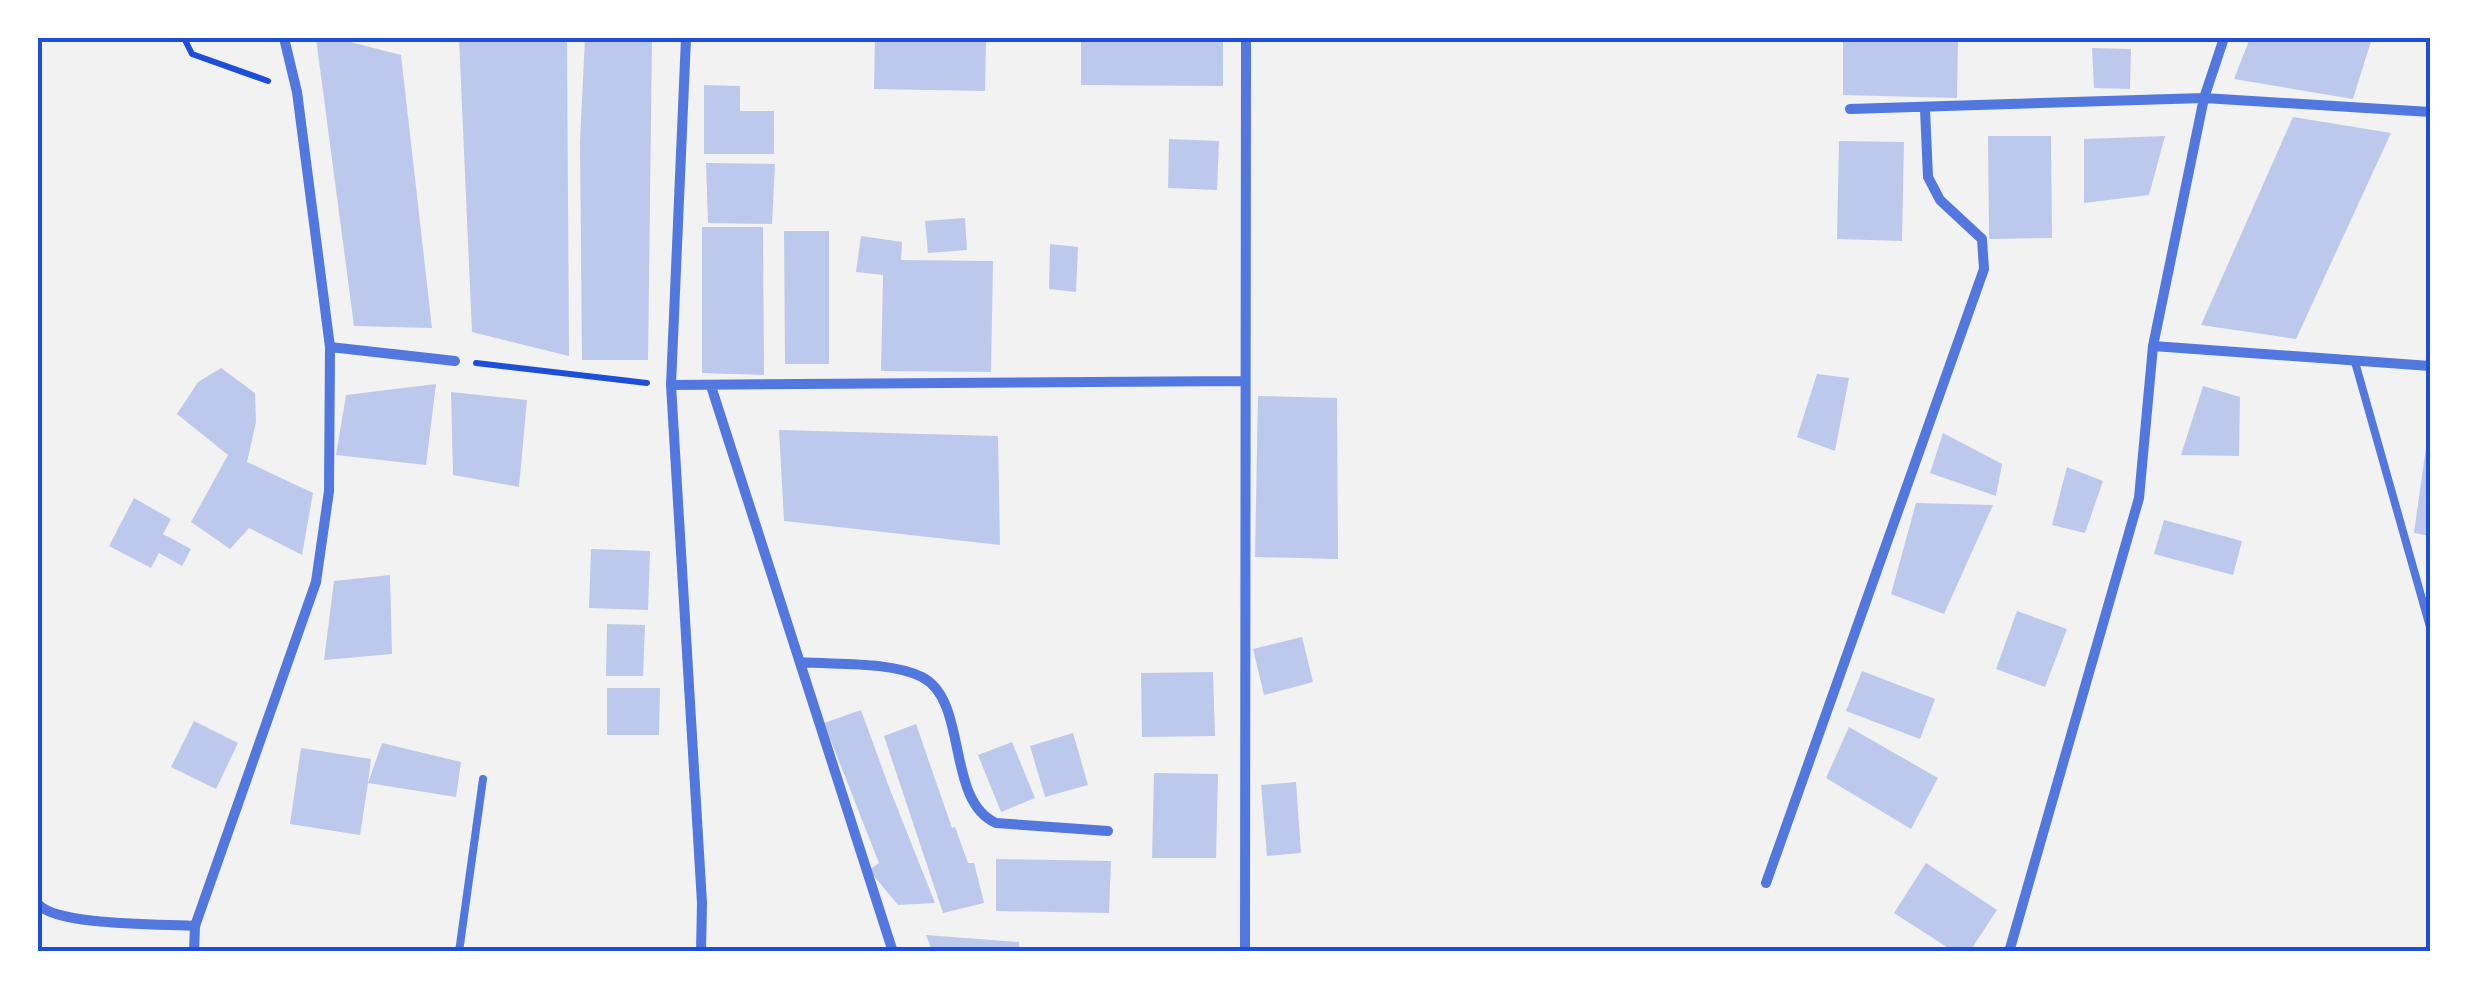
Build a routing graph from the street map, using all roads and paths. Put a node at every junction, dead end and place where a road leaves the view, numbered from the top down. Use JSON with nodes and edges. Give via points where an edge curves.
{"nodes":[{"id":1,"x":184,"y":38,"type":"edge"},
{"id":2,"x":284,"y":38,"type":"edge"},
{"id":3,"x":686,"y":38,"type":"edge"},
{"id":4,"x":1246,"y":38,"type":"edge"},
{"id":5,"x":2224,"y":38,"type":"edge"},
{"id":6,"x":297,"y":92,"type":"junction"},
{"id":7,"x":2204,"y":98,"type":"junction"},
{"id":8,"x":1850,"y":109,"type":"dead end"},
{"id":9,"x":1926,"y":109,"type":"junction"},
{"id":10,"x":2430,"y":112,"type":"edge"},
{"id":11,"x":2153,"y":346,"type":"junction"},
{"id":12,"x":330,"y":347,"type":"junction"},
{"id":13,"x":455,"y":361,"type":"joint"},
{"id":14,"x":2356,"y":362,"type":"junction"},
{"id":15,"x":2430,"y":366,"type":"edge"},
{"id":16,"x":1242,"y":381,"type":"junction"},
{"id":17,"x":670,"y":385,"type":"junction"},
{"id":18,"x":711,"y":386,"type":"junction"},
{"id":19,"x":2430,"y":627,"type":"edge"},
{"id":20,"x":800,"y":662,"type":"junction"},
{"id":21,"x":482,"y":779,"type":"dead end"},
{"id":22,"x":1108,"y":831,"type":"dead end"},
{"id":23,"x":1766,"y":883,"type":"dead end"},
{"id":24,"x":38,"y":904,"type":"edge"},
{"id":25,"x":195,"y":926,"type":"junction"},
{"id":26,"x":194,"y":952,"type":"edge"},
{"id":27,"x":459,"y":952,"type":"edge"},
{"id":28,"x":702,"y":952,"type":"edge"},
{"id":29,"x":893,"y":952,"type":"edge"},
{"id":30,"x":1245,"y":952,"type":"edge"},
{"id":31,"x":2009,"y":952,"type":"edge"}],
"edges":[{"from":1,"to":6,"type":"path","via":[[192,54]]},
{"from":2,"to":6,"type":"street"},
{"from":3,"to":17,"type":"street"},
{"from":4,"to":16,"type":"street"},
{"from":5,"to":7,"type":"street"},
{"from":6,"to":12,"type":"street"},
{"from":7,"to":9,"type":"street"},
{"from":7,"to":10,"type":"street"},
{"from":7,"to":11,"type":"street"},
{"from":8,"to":9,"type":"street"},
{"from":9,"to":23,"type":"street","via":[[1928,177],[1940,200],[1982,239],[1984,269]]},
{"from":11,"to":14,"type":"street"},
{"from":11,"to":31,"type":"street","via":[[2139,498]]},
{"from":12,"to":13,"type":"street"},
{"from":12,"to":25,"type":"street","via":[[329,491],[316,582]]},
{"from":13,"to":17,"type":"path"},
{"from":14,"to":15,"type":"street"},
{"from":14,"to":19,"type":"lane"},
{"from":16,"to":18,"type":"street"},
{"from":16,"to":30,"type":"street"},
{"from":17,"to":18,"type":"street"},
{"from":17,"to":28,"type":"street"},
{"from":18,"to":20,"type":"street"},
{"from":20,"to":22,"type":"street","via":[[925,678],[942,696],[967,788],[984,817]]},
{"from":20,"to":29,"type":"street"},
{"from":21,"to":27,"type":"lane"},
{"from":24,"to":25,"type":"street","via":[[66,917]]},
{"from":25,"to":26,"type":"street"}]}
